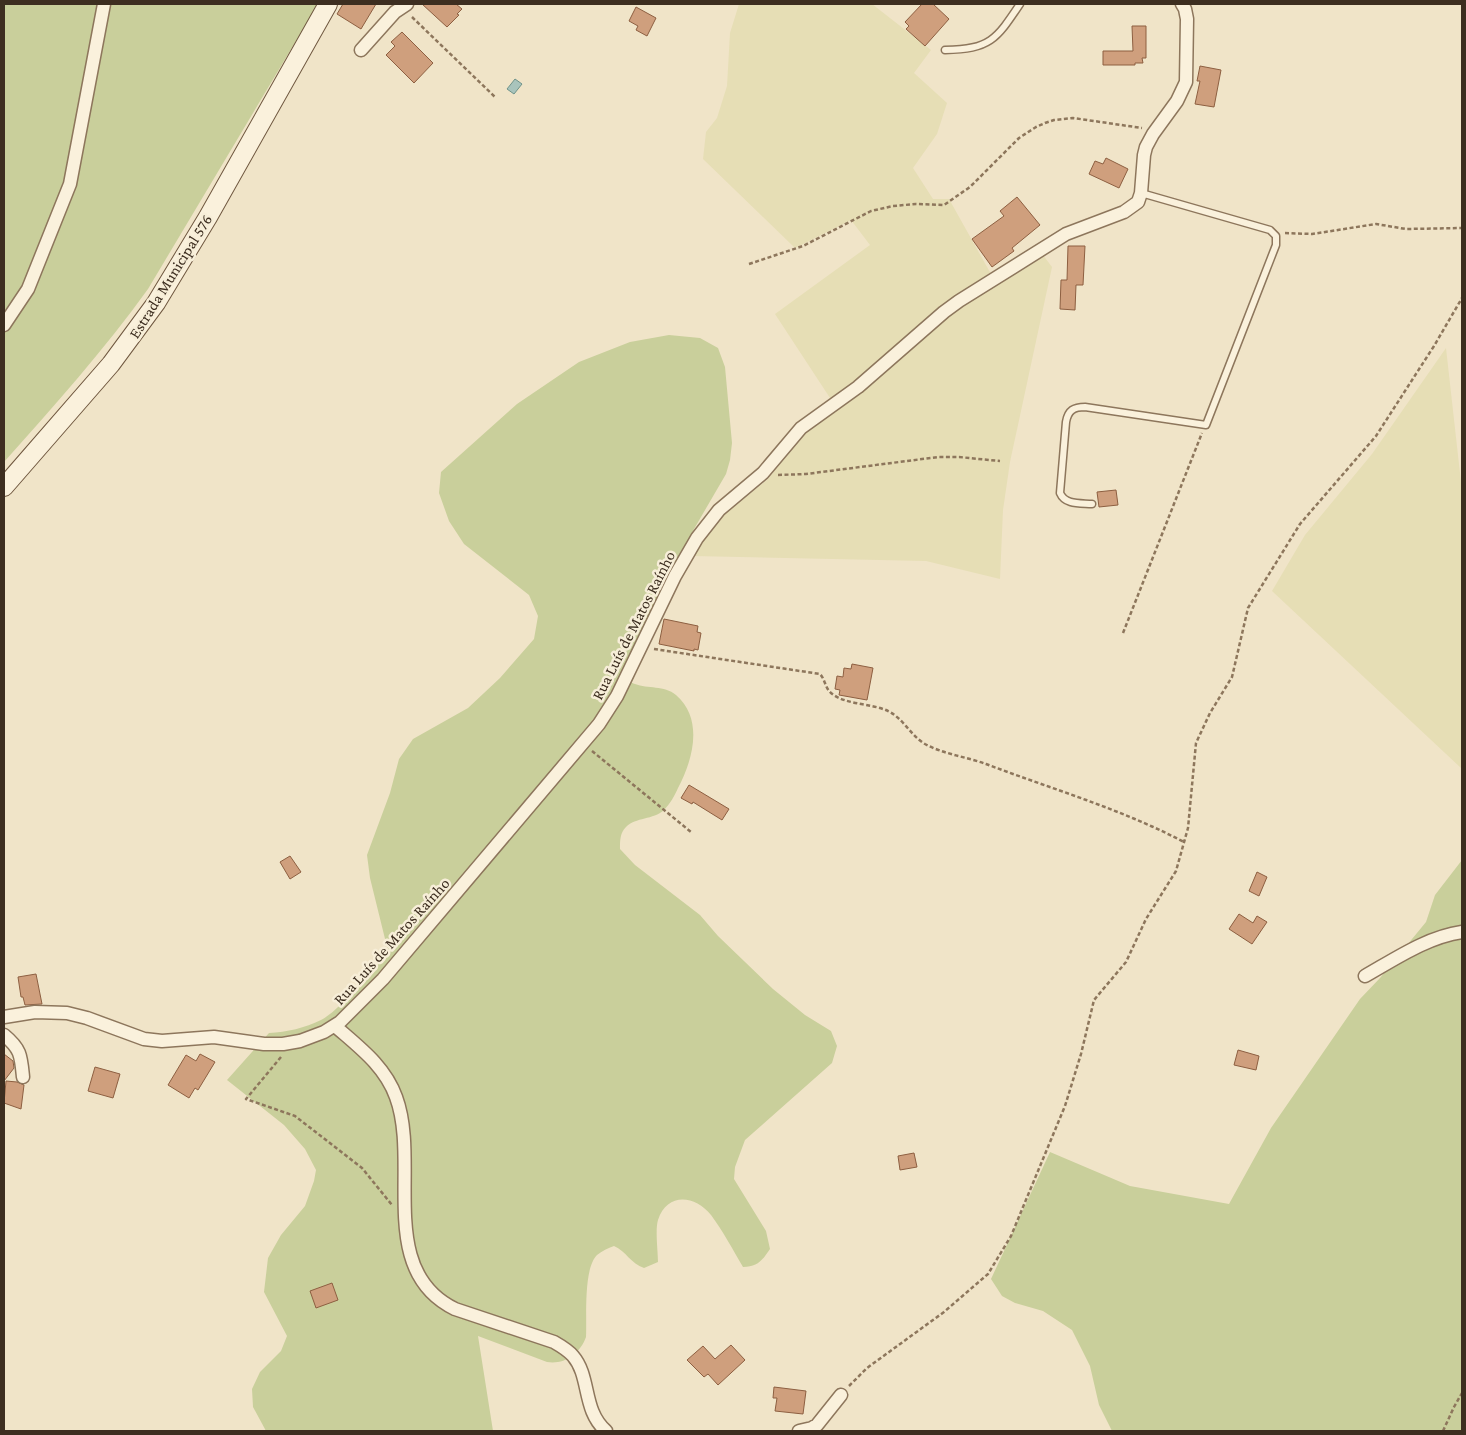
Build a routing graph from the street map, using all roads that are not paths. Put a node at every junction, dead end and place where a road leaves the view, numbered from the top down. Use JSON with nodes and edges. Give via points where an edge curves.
{"nodes":[{"id":1,"x":104,"y":4,"type":"edge"},
{"id":2,"x":328,"y":4,"type":"edge"},
{"id":3,"x":1020,"y":4,"type":"edge"},
{"id":4,"x":1182,"y":4,"type":"edge"},
{"id":5,"x":402,"y":5,"type":"edge"},
{"id":6,"x":361,"y":50,"type":"dead end"},
{"id":7,"x":944,"y":50,"type":"dead end"},
{"id":8,"x":1142,"y":193,"type":"junction"},
{"id":9,"x":4,"y":325,"type":"edge"},
{"id":10,"x":4,"y":487,"type":"edge"},
{"id":11,"x":1092,"y":504,"type":"dead end"},
{"id":12,"x":1462,"y":932,"type":"edge"},
{"id":13,"x":1365,"y":976,"type":"dead end"},
{"id":14,"x":4,"y":1017,"type":"edge"},
{"id":15,"x":335,"y":1026,"type":"junction"},
{"id":16,"x":4,"y":1035,"type":"edge"},
{"id":17,"x":23,"y":1076,"type":"dead end"},
{"id":18,"x":841,"y":1395,"type":"road end"},
{"id":19,"x":606,"y":1431,"type":"edge"},
{"id":20,"x":799,"y":1431,"type":"edge"}],
"edges":[{"from":1,"to":9,"type":"street","via":[[70,184],[28,289]]},
{"from":2,"to":10,"type":"main road","name":"Estrada Municipal 576","via":[[156,303],[111,364]]},
{"from":3,"to":7,"type":"lane","via":[[989,42],[971,49]]},
{"from":4,"to":8,"type":"street","via":[[1187,19],[1186,82],[1145,151]]},
{"from":5,"to":6,"type":"street"},
{"from":8,"to":11,"type":"lane","via":[[1265,227],[1274,232],[1276,245],[1206,425],[1085,407],[1071,410],[1066,422],[1060,493],[1066,501]]},
{"from":8,"to":15,"type":"street","name":"Rua Luís de Matos Raínho","via":[[1131,208],[1070,232],[944,312],[852,392],[805,424],[763,473],[720,510],[678,569],[612,706],[403,956]]},
{"from":12,"to":13,"type":"street","via":[[1413,949]]},
{"from":14,"to":15,"type":"street","name":"Rua Luís de Matos Raínho","via":[[35,1012],[67,1013],[156,1041],[214,1037],[264,1044],[294,1042]]},
{"from":15,"to":19,"type":"street","via":[[372,1059],[391,1085],[396,1098],[404,1133],[407,1240],[424,1283],[444,1304],[564,1348],[574,1357],[592,1413]]},
{"from":16,"to":17,"type":"street","via":[[19,1050]]},
{"from":18,"to":20,"type":"street","via":[[817,1425]]}]}
